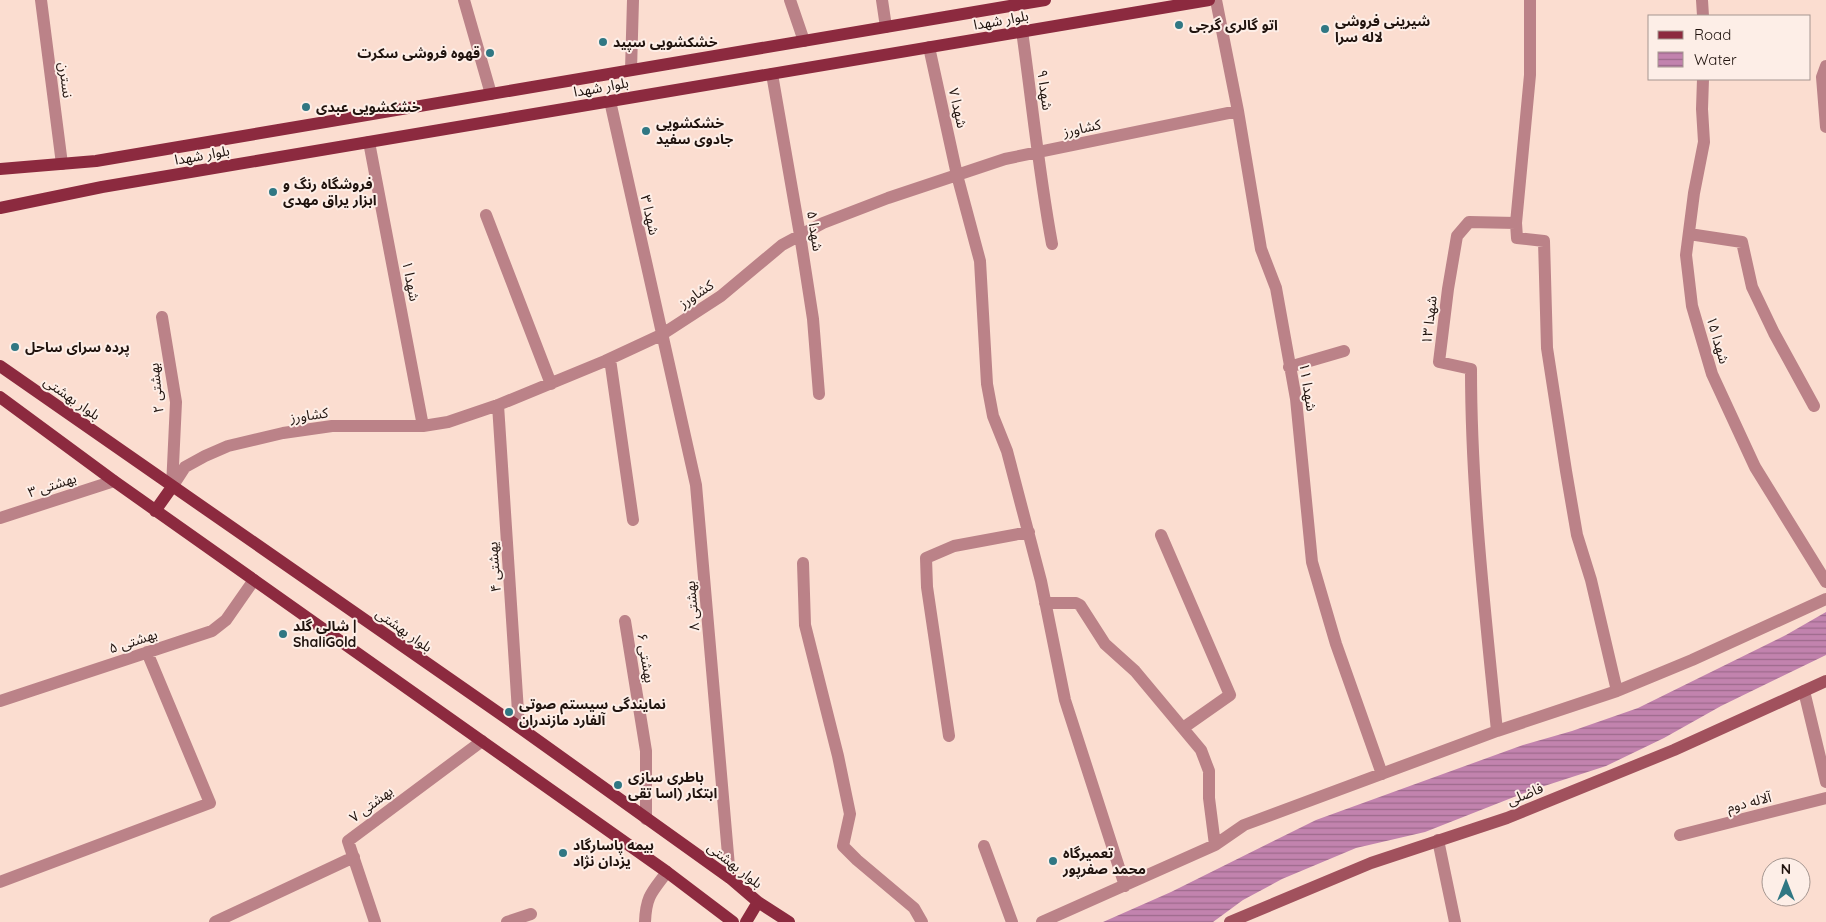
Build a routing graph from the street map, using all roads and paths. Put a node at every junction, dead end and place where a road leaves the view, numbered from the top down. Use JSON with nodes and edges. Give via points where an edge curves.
{"nodes":[{"id":1,"x":41,"y":0,"type":"edge"},
{"id":2,"x":464,"y":0,"type":"edge"},
{"id":3,"x":632,"y":0,"type":"edge"},
{"id":4,"x":790,"y":0,"type":"edge"},
{"id":5,"x":882,"y":0,"type":"edge"},
{"id":6,"x":1045,"y":0,"type":"edge"},
{"id":7,"x":1209,"y":0,"type":"edge"},
{"id":8,"x":1216,"y":0,"type":"edge"},
{"id":9,"x":1530,"y":0,"type":"edge"},
{"id":10,"x":1702,"y":0,"type":"edge"},
{"id":11,"x":1703,"y":15,"type":"edge"},
{"id":12,"x":886,"y":27,"type":"junction"},
{"id":13,"x":1022,"y":31,"type":"junction"},
{"id":14,"x":804,"y":41,"type":"junction"},
{"id":15,"x":929,"y":47,"type":"junction"},
{"id":16,"x":1826,"y":66,"type":"edge"},
{"id":17,"x":630,"y":70,"type":"junction"},
{"id":18,"x":772,"y":74,"type":"junction"},
{"id":19,"x":1703,"y":80,"type":"edge"},
{"id":20,"x":491,"y":94,"type":"junction"},
{"id":21,"x":610,"y":101,"type":"junction"},
{"id":22,"x":1238,"y":111,"type":"junction"},
{"id":23,"x":1826,"y":127,"type":"edge"},
{"id":24,"x":370,"y":142,"type":"junction"},
{"id":25,"x":1039,"y":152,"type":"junction"},
{"id":26,"x":62,"y":164,"type":"junction"},
{"id":27,"x":0,"y":170,"type":"edge"},
{"id":28,"x":957,"y":175,"type":"junction"},
{"id":29,"x":0,"y":208,"type":"edge"},
{"id":30,"x":486,"y":215,"type":"dead end"},
{"id":31,"x":1516,"y":224,"type":"junction"},
{"id":32,"x":1689,"y":234,"type":"junction"},
{"id":33,"x":800,"y":235,"type":"junction"},
{"id":34,"x":1052,"y":244,"type":"dead end"},
{"id":35,"x":162,"y":317,"type":"dead end"},
{"id":36,"x":662,"y":335,"type":"junction"},
{"id":37,"x":1344,"y":351,"type":"dead end"},
{"id":38,"x":610,"y":359,"type":"junction"},
{"id":39,"x":0,"y":366,"type":"edge"},
{"id":40,"x":1289,"y":367,"type":"junction"},
{"id":41,"x":551,"y":384,"type":"junction"},
{"id":42,"x":819,"y":394,"type":"dead end"},
{"id":43,"x":1,"y":399,"type":"edge"},
{"id":44,"x":498,"y":405,"type":"junction"},
{"id":45,"x":1814,"y":406,"type":"dead end"},
{"id":46,"x":422,"y":426,"type":"junction"},
{"id":47,"x":114,"y":481,"type":"junction"},
{"id":48,"x":172,"y":487,"type":"junction"},
{"id":49,"x":155,"y":510,"type":"junction"},
{"id":50,"x":0,"y":518,"type":"edge"},
{"id":51,"x":632,"y":520,"type":"dead end"},
{"id":52,"x":1029,"y":532,"type":"junction"},
{"id":53,"x":1161,"y":535,"type":"dead end"},
{"id":54,"x":803,"y":563,"type":"dead end"},
{"id":55,"x":254,"y":580,"type":"junction"},
{"id":56,"x":1826,"y":582,"type":"edge"},
{"id":57,"x":1826,"y":599,"type":"edge"},
{"id":58,"x":1045,"y":603,"type":"junction"},
{"id":59,"x":625,"y":621,"type":"dead end"},
{"id":60,"x":148,"y":652,"type":"junction"},
{"id":61,"x":1826,"y":681,"type":"edge"},
{"id":62,"x":1804,"y":691,"type":"junction"},
{"id":63,"x":1617,"y":692,"type":"junction"},
{"id":64,"x":0,"y":701,"type":"edge"},
{"id":65,"x":519,"y":727,"type":"junction"},
{"id":66,"x":1183,"y":728,"type":"junction"},
{"id":67,"x":1497,"y":731,"type":"junction"},
{"id":68,"x":949,"y":736,"type":"dead end"},
{"id":69,"x":482,"y":741,"type":"junction"},
{"id":70,"x":1825,"y":773,"type":"edge"},
{"id":71,"x":1382,"y":774,"type":"junction"},
{"id":72,"x":1826,"y":798,"type":"edge"},
{"id":73,"x":646,"y":819,"type":"junction"},
{"id":74,"x":1680,"y":835,"type":"dead end"},
{"id":75,"x":1438,"y":840,"type":"junction"},
{"id":76,"x":1215,"y":845,"type":"junction"},
{"id":77,"x":984,"y":846,"type":"dead end"},
{"id":78,"x":354,"y":857,"type":"junction"},
{"id":79,"x":667,"y":872,"type":"junction"},
{"id":80,"x":730,"y":878,"type":"junction"},
{"id":81,"x":0,"y":882,"type":"edge"},
{"id":82,"x":1125,"y":886,"type":"junction"},
{"id":83,"x":758,"y":902,"type":"junction"},
{"id":84,"x":531,"y":914,"type":"dead end"},
{"id":85,"x":215,"y":922,"type":"edge"},
{"id":86,"x":375,"y":922,"type":"edge"},
{"id":87,"x":507,"y":922,"type":"edge"},
{"id":88,"x":645,"y":922,"type":"edge"},
{"id":89,"x":733,"y":922,"type":"edge"},
{"id":90,"x":746,"y":922,"type":"edge"},
{"id":91,"x":789,"y":922,"type":"edge"},
{"id":92,"x":922,"y":922,"type":"edge"},
{"id":93,"x":1012,"y":922,"type":"edge"},
{"id":94,"x":1042,"y":922,"type":"edge"},
{"id":95,"x":1230,"y":922,"type":"edge"},
{"id":96,"x":1455,"y":922,"type":"edge"}],
"edges":[{"from":1,"to":26,"type":"street","name":"نسترن"},
{"from":2,"to":20,"type":"street"},
{"from":3,"to":17,"type":"street"},
{"from":4,"to":14,"type":"street"},
{"from":5,"to":12,"type":"street"},
{"from":6,"to":12,"type":"main road","name":"بلوار شهدا"},
{"from":7,"to":13,"type":"main road","name":"بلوار شهدا"},
{"from":8,"to":22,"type":"street","name":"شهدا ۱۱"},
{"from":9,"to":31,"type":"street","via":[[1530,75]]},
{"from":10,"to":11,"type":"street"},
{"from":12,"to":14,"type":"main road","name":"بلوار شهدا"},
{"from":13,"to":15,"type":"main road","name":"بلوار شهدا"},
{"from":13,"to":25,"type":"street","name":"شهدا ۹"},
{"from":14,"to":17,"type":"main road","name":"بلوار شهدا"},
{"from":15,"to":18,"type":"main road","name":"بلوار شهدا"},
{"from":15,"to":28,"type":"street","name":"شهدا ۷"},
{"from":16,"to":23,"type":"street","via":[[1822,77]]},
{"from":17,"to":20,"type":"main road","name":"بلوار شهدا"},
{"from":18,"to":21,"type":"main road","name":"بلوار شهدا"},
{"from":18,"to":33,"type":"street","name":"شهدا ۵"},
{"from":19,"to":32,"type":"street","name":"شهدا ۱۵","via":[[1704,142]]},
{"from":20,"to":26,"type":"main road","name":"بلوار شهدا","via":[[96,161]]},
{"from":21,"to":24,"type":"main road","name":"بلوار شهدا"},
{"from":21,"to":36,"type":"street","name":"شهدا ۳"},
{"from":22,"to":25,"type":"street","name":"کشاورز"},
{"from":22,"to":40,"type":"street","name":"شهدا ۱۱","via":[[1261,249],[1276,288]]},
{"from":24,"to":29,"type":"main road","name":"بلوار شهدا","via":[[102,187]]},
{"from":24,"to":46,"type":"street","name":"شهدا ۱"},
{"from":25,"to":28,"type":"street","name":"کشاورز"},
{"from":25,"to":34,"type":"street","name":"شهدا ۹"},
{"from":26,"to":27,"type":"main road","name":"بلوار شهدا"},
{"from":28,"to":33,"type":"street","name":"کشاورز","via":[[872,204]]},
{"from":28,"to":52,"type":"street","name":"شهدا ۷","via":[[980,261],[987,384],[993,416],[1007,451]]},
{"from":30,"to":41,"type":"street"},
{"from":31,"to":63,"type":"street","via":[[1516,238],[1544,241],[1547,348],[1563,452],[1577,535]]},
{"from":31,"to":67,"type":"street","name":"شهدا ۱۳","via":[[1469,222],[1458,236],[1439,362],[1471,369],[1477,518]]},
{"from":32,"to":45,"type":"street","via":[[1742,242],[1752,288]]},
{"from":32,"to":56,"type":"street","name":"شهدا ۱۵","via":[[1686,255],[1692,306],[1712,374],[1755,467]]},
{"from":33,"to":36,"type":"street","name":"کشاورز","via":[[782,245],[721,296]]},
{"from":33,"to":42,"type":"street","name":"شهدا ۵","via":[[813,319]]},
{"from":35,"to":48,"type":"street","name":"بهشتی ۲","via":[[176,402]]},
{"from":36,"to":38,"type":"street","name":"کشاورز"},
{"from":36,"to":80,"type":"street","name":"بهشتی ۸","via":[[696,484]]},
{"from":37,"to":40,"type":"street"},
{"from":38,"to":41,"type":"street","name":"کشاورز"},
{"from":38,"to":51,"type":"street"},
{"from":39,"to":48,"type":"main road","name":"بلوار بهشتی"},
{"from":40,"to":71,"type":"street","name":"شهدا ۱۱","via":[[1296,400],[1312,562],[1336,644]]},
{"from":41,"to":44,"type":"street","name":"کشاورز"},
{"from":43,"to":47,"type":"main road"},
{"from":44,"to":46,"type":"street","name":"کشاورز","via":[[448,422]]},
{"from":44,"to":65,"type":"street","name":"یهشتی ۴"},
{"from":46,"to":48,"type":"street","name":"کشاورز","via":[[332,426],[228,446],[185,467]]},
{"from":47,"to":49,"type":"main road"},
{"from":47,"to":50,"type":"street","name":"بهشتی ۳"},
{"from":48,"to":49,"type":"main road"},
{"from":48,"to":65,"type":"main road","name":"بلوار بهشتی"},
{"from":49,"to":55,"type":"main road"},
{"from":52,"to":58,"type":"street","name":"شهدا ۷"},
{"from":52,"to":68,"type":"street","via":[[954,546],[926,558],[927,587]]},
{"from":53,"to":66,"type":"street","via":[[1230,695]]},
{"from":54,"to":92,"type":"street","via":[[806,625],[850,814],[843,846],[914,908]]},
{"from":55,"to":60,"type":"street","name":"بهشتی ۵","via":[[226,620],[212,630]]},
{"from":55,"to":69,"type":"main road"},
{"from":57,"to":63,"type":"street"},
{"from":58,"to":66,"type":"street","via":[[1080,605],[1105,644],[1135,671]]},
{"from":58,"to":82,"type":"street","name":"شهدا ۷","via":[[1065,700]]},
{"from":59,"to":73,"type":"street","name":"بهشتی ۶","via":[[646,751]]},
{"from":60,"to":64,"type":"street","name":"بهشتی ۵"},
{"from":60,"to":81,"type":"street","via":[[210,804]]},
{"from":61,"to":62,"type":"main road","name":"فاضلی"},
{"from":62,"to":70,"type":"street"},
{"from":62,"to":75,"type":"main road","name":"فاضلی","via":[[1507,818]]},
{"from":63,"to":67,"type":"street"},
{"from":65,"to":73,"type":"main road","name":"بلوار بهشتی"},
{"from":66,"to":76,"type":"street","via":[[1201,750],[1209,771]]},
{"from":67,"to":71,"type":"street"},
{"from":69,"to":78,"type":"street","name":"بهشتی ۷","via":[[348,841]]},
{"from":69,"to":79,"type":"main road"},
{"from":71,"to":76,"type":"street","via":[[1244,825]]},
{"from":72,"to":74,"type":"street","name":"آلاله دوم"},
{"from":73,"to":80,"type":"main road","name":"بلوار بهشتی"},
{"from":75,"to":95,"type":"main road","name":"فاضلی","via":[[1370,863]]},
{"from":75,"to":96,"type":"street"},
{"from":76,"to":82,"type":"street"},
{"from":77,"to":93,"type":"street"},
{"from":78,"to":85,"type":"street"},
{"from":78,"to":86,"type":"street","name":"بهشتی ۷"},
{"from":79,"to":88,"type":"street","via":[[650,895]]},
{"from":79,"to":89,"type":"main road"},
{"from":80,"to":83,"type":"main road","name":"بلوار بهشتی"},
{"from":82,"to":94,"type":"street"},
{"from":83,"to":90,"type":"main road"},
{"from":83,"to":91,"type":"main road","name":"بلوار بهشتی"},
{"from":84,"to":87,"type":"street"}]}
